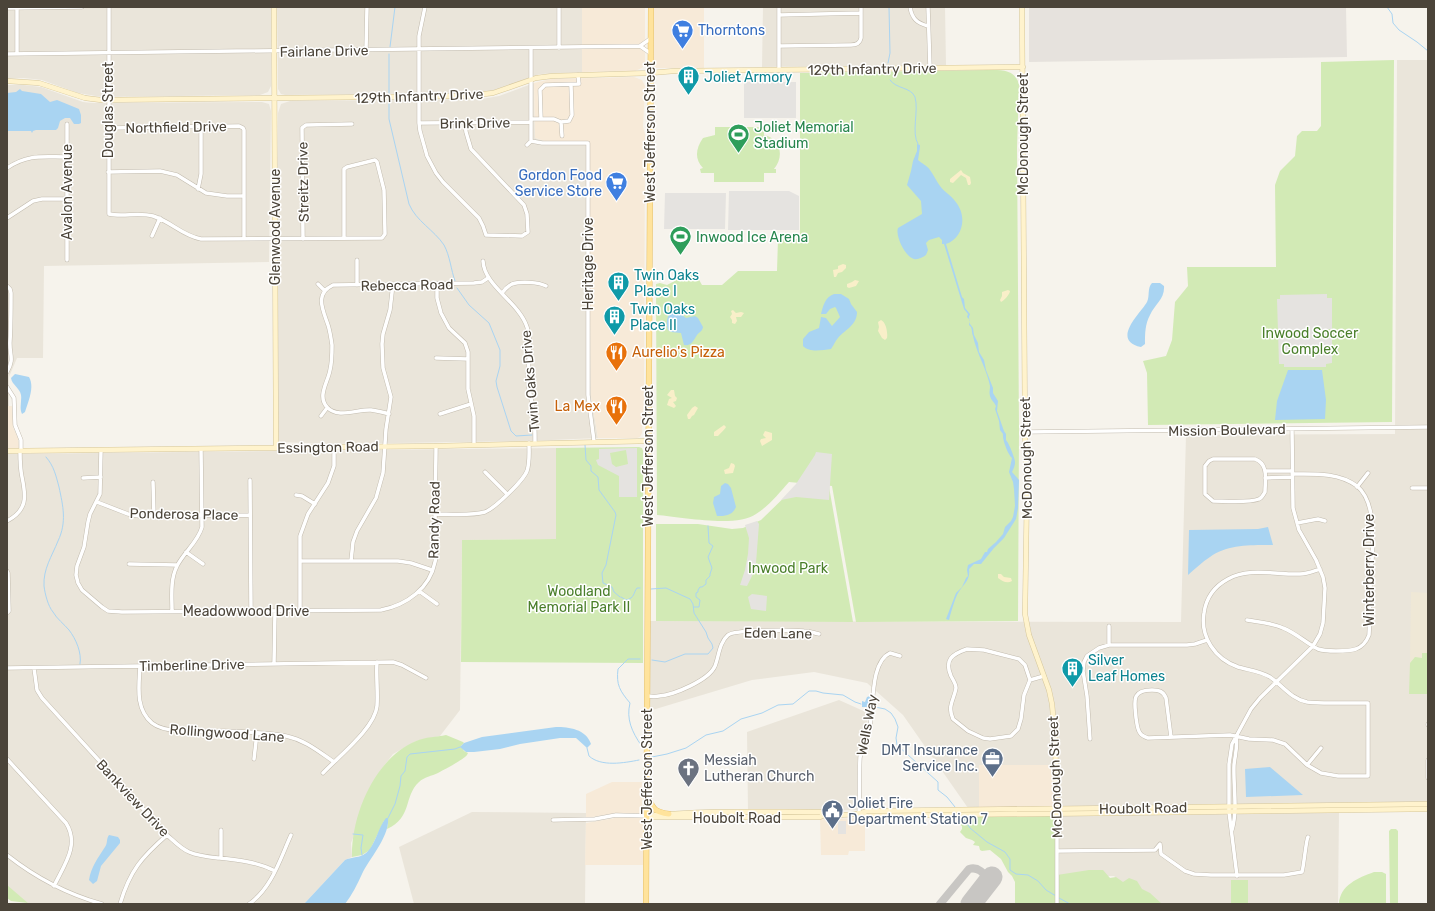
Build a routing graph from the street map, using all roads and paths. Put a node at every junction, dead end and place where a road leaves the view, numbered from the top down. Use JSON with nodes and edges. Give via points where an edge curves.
{"nodes":[{"id":1,"x":17,"y":7,"type":"edge"},
{"id":2,"x":82,"y":7,"type":"edge"},
{"id":3,"x":109,"y":7,"type":"edge"},
{"id":4,"x":274,"y":7,"type":"edge"},
{"id":5,"x":367,"y":7,"type":"edge"},
{"id":6,"x":425,"y":7,"type":"edge"},
{"id":7,"x":559,"y":7,"type":"edge"},
{"id":8,"x":651,"y":7,"type":"edge"},
{"id":9,"x":779,"y":7,"type":"edge"},
{"id":10,"x":861,"y":7,"type":"edge"},
{"id":11,"x":910,"y":7,"type":"edge"},
{"id":12,"x":928,"y":7,"type":"edge"},
{"id":13,"x":1022,"y":7,"type":"edge"},
{"id":14,"x":7,"y":8,"type":"edge"},
{"id":15,"x":861,"y":13,"type":"junction"},
{"id":16,"x":779,"y":15,"type":"junction"},
{"id":17,"x":928,"y":26,"type":"junction"},
{"id":18,"x":650,"y":39,"type":"junction"},
{"id":19,"x":640,"y":46,"type":"junction"},
{"id":20,"x":779,"y":46,"type":"junction"},
{"id":21,"x":531,"y":48,"type":"junction"},
{"id":22,"x":559,"y":48,"type":"junction"},
{"id":23,"x":366,"y":50,"type":"junction"},
{"id":24,"x":419,"y":50,"type":"junction"},
{"id":25,"x":274,"y":52,"type":"junction"},
{"id":26,"x":650,"y":53,"type":"junction"},
{"id":27,"x":7,"y":54,"type":"edge"},
{"id":28,"x":17,"y":54,"type":"junction"},
{"id":29,"x":108,"y":54,"type":"junction"},
{"id":30,"x":1023,"y":67,"type":"junction"},
{"id":31,"x":930,"y":68,"type":"junction"},
{"id":32,"x":779,"y":70,"type":"junction"},
{"id":33,"x":650,"y":73,"type":"junction"},
{"id":34,"x":578,"y":75,"type":"junction"},
{"id":35,"x":531,"y":80,"type":"junction"},
{"id":36,"x":7,"y":81,"type":"edge"},
{"id":37,"x":571,"y":85,"type":"junction"},
{"id":38,"x":419,"y":97,"type":"junction"},
{"id":39,"x":275,"y":98,"type":"junction"},
{"id":40,"x":109,"y":100,"type":"junction"},
{"id":41,"x":541,"y":119,"type":"junction"},
{"id":42,"x":531,"y":121,"type":"junction"},
{"id":43,"x":561,"y":122,"type":"junction"},
{"id":44,"x":419,"y":123,"type":"junction"},
{"id":45,"x":466,"y":123,"type":"junction"},
{"id":46,"x":67,"y":124,"type":"dead end"},
{"id":47,"x":352,"y":124,"type":"dead end"},
{"id":48,"x":201,"y":127,"type":"junction"},
{"id":49,"x":108,"y":128,"type":"junction"},
{"id":50,"x":562,"y":136,"type":"dead end"},
{"id":51,"x":531,"y":141,"type":"junction"},
{"id":52,"x":527,"y":145,"type":"dead end"},
{"id":53,"x":66,"y":157,"type":"junction"},
{"id":54,"x":7,"y":168,"type":"edge"},
{"id":55,"x":108,"y":172,"type":"junction"},
{"id":56,"x":198,"y":188,"type":"junction"},
{"id":57,"x":244,"y":196,"type":"junction"},
{"id":58,"x":67,"y":199,"type":"junction"},
{"id":59,"x":7,"y":218,"type":"edge"},
{"id":60,"x":160,"y":218,"type":"junction"},
{"id":61,"x":152,"y":236,"type":"dead end"},
{"id":62,"x":244,"y":238,"type":"junction"},
{"id":63,"x":344,"y":238,"type":"junction"},
{"id":64,"x":275,"y":239,"type":"junction"},
{"id":65,"x":303,"y":239,"type":"junction"},
{"id":66,"x":67,"y":260,"type":"dead end"},
{"id":67,"x":357,"y":260,"type":"dead end"},
{"id":68,"x":483,"y":261,"type":"dead end"},
{"id":69,"x":488,"y":278,"type":"junction"},
{"id":70,"x":318,"y":284,"type":"dead end"},
{"id":71,"x":393,"y":284,"type":"junction"},
{"id":72,"x":437,"y":284,"type":"junction"},
{"id":73,"x":357,"y":285,"type":"junction"},
{"id":74,"x":7,"y":286,"type":"edge"},
{"id":75,"x":546,"y":286,"type":"dead end"},
{"id":76,"x":325,"y":291,"type":"junction"},
{"id":77,"x":502,"y":293,"type":"junction"},
{"id":78,"x":9,"y":325,"type":"edge"},
{"id":79,"x":436,"y":358,"type":"dead end"},
{"id":80,"x":468,"y":359,"type":"junction"},
{"id":81,"x":7,"y":372,"type":"edge"},
{"id":82,"x":7,"y":386,"type":"edge"},
{"id":83,"x":471,"y":404,"type":"junction"},
{"id":84,"x":327,"y":408,"type":"junction"},
{"id":85,"x":389,"y":414,"type":"junction"},
{"id":86,"x":440,"y":414,"type":"dead end"},
{"id":87,"x":321,"y":416,"type":"dead end"},
{"id":88,"x":1428,"y":427,"type":"edge"},
{"id":89,"x":1292,"y":429,"type":"junction"},
{"id":90,"x":1025,"y":432,"type":"junction"},
{"id":91,"x":648,"y":441,"type":"junction"},
{"id":92,"x":594,"y":442,"type":"junction"},
{"id":93,"x":529,"y":443,"type":"junction"},
{"id":94,"x":535,"y":443,"type":"junction"},
{"id":95,"x":474,"y":444,"type":"junction"},
{"id":96,"x":385,"y":446,"type":"junction"},
{"id":97,"x":436,"y":446,"type":"junction"},
{"id":98,"x":334,"y":447,"type":"junction"},
{"id":99,"x":276,"y":448,"type":"junction"},
{"id":100,"x":201,"y":449,"type":"junction"},
{"id":101,"x":101,"y":450,"type":"junction"},
{"id":102,"x":7,"y":451,"type":"edge"},
{"id":103,"x":20,"y":451,"type":"junction"},
{"id":104,"x":485,"y":472,"type":"dead end"},
{"id":105,"x":1368,"y":473,"type":"dead end"},
{"id":106,"x":1265,"y":474,"type":"junction"},
{"id":107,"x":1292,"y":474,"type":"junction"},
{"id":108,"x":101,"y":477,"type":"junction"},
{"id":109,"x":83,"y":478,"type":"dead end"},
{"id":110,"x":250,"y":480,"type":"dead end"},
{"id":111,"x":153,"y":482,"type":"dead end"},
{"id":112,"x":1357,"y":487,"type":"junction"},
{"id":113,"x":1412,"y":488,"type":"dead end"},
{"id":114,"x":1428,"y":488,"type":"edge"},
{"id":115,"x":507,"y":494,"type":"junction"},
{"id":116,"x":296,"y":495,"type":"dead end"},
{"id":117,"x":97,"y":502,"type":"junction"},
{"id":118,"x":314,"y":504,"type":"junction"},
{"id":119,"x":435,"y":514,"type":"junction"},
{"id":120,"x":202,"y":515,"type":"junction"},
{"id":121,"x":250,"y":515,"type":"junction"},
{"id":122,"x":154,"y":516,"type":"junction"},
{"id":123,"x":7,"y":521,"type":"edge"},
{"id":124,"x":1325,"y":521,"type":"dead end"},
{"id":125,"x":1297,"y":523,"type":"junction"},
{"id":126,"x":186,"y":552,"type":"junction"},
{"id":127,"x":300,"y":561,"type":"junction"},
{"id":128,"x":351,"y":561,"type":"junction"},
{"id":129,"x":129,"y":564,"type":"dead end"},
{"id":130,"x":203,"y":564,"type":"dead end"},
{"id":131,"x":177,"y":565,"type":"junction"},
{"id":132,"x":1320,"y":569,"type":"junction"},
{"id":133,"x":432,"y":570,"type":"junction"},
{"id":134,"x":7,"y":571,"type":"edge"},
{"id":135,"x":419,"y":591,"type":"junction"},
{"id":136,"x":437,"y":604,"type":"dead end"},
{"id":137,"x":172,"y":611,"type":"junction"},
{"id":138,"x":251,"y":611,"type":"junction"},
{"id":139,"x":275,"y":611,"type":"junction"},
{"id":140,"x":300,"y":611,"type":"junction"},
{"id":141,"x":7,"y":613,"type":"edge"},
{"id":142,"x":1247,"y":620,"type":"dead end"},
{"id":143,"x":1109,"y":626,"type":"dead end"},
{"id":144,"x":819,"y":634,"type":"dead end"},
{"id":145,"x":1207,"y":640,"type":"junction"},
{"id":146,"x":1110,"y":645,"type":"junction"},
{"id":147,"x":1313,"y":646,"type":"junction"},
{"id":148,"x":900,"y":656,"type":"dead end"},
{"id":149,"x":377,"y":662,"type":"junction"},
{"id":150,"x":274,"y":664,"type":"junction"},
{"id":151,"x":140,"y":666,"type":"junction"},
{"id":152,"x":7,"y":668,"type":"edge"},
{"id":153,"x":34,"y":668,"type":"junction"},
{"id":154,"x":1044,"y":676,"type":"junction"},
{"id":155,"x":426,"y":678,"type":"dead end"},
{"id":156,"x":1030,"y":680,"type":"junction"},
{"id":157,"x":1276,"y":682,"type":"junction"},
{"id":158,"x":647,"y":696,"type":"junction"},
{"id":159,"x":257,"y":733,"type":"junction"},
{"id":160,"x":1171,"y":737,"type":"junction"},
{"id":161,"x":1236,"y":737,"type":"junction"},
{"id":162,"x":1090,"y":739,"type":"dead end"},
{"id":163,"x":1321,"y":748,"type":"dead end"},
{"id":164,"x":254,"y":758,"type":"dead end"},
{"id":165,"x":7,"y":759,"type":"edge"},
{"id":166,"x":1428,"y":760,"type":"edge"},
{"id":167,"x":334,"y":762,"type":"junction"},
{"id":168,"x":1307,"y":765,"type":"junction"},
{"id":169,"x":323,"y":773,"type":"dead end"},
{"id":170,"x":1428,"y":778,"type":"edge"},
{"id":171,"x":647,"y":795,"type":"junction"},
{"id":172,"x":1428,"y":804,"type":"edge"},
{"id":173,"x":1232,"y":809,"type":"junction"},
{"id":174,"x":1428,"y":809,"type":"edge"},
{"id":175,"x":1057,"y":811,"type":"junction"},
{"id":176,"x":669,"y":814,"type":"junction"},
{"id":177,"x":827,"y":814,"type":"junction"},
{"id":178,"x":859,"y":814,"type":"junction"},
{"id":179,"x":647,"y":816,"type":"junction"},
{"id":180,"x":553,"y":820,"type":"dead end"},
{"id":181,"x":221,"y":830,"type":"dead end"},
{"id":182,"x":167,"y":835,"type":"junction"},
{"id":183,"x":291,"y":835,"type":"dead end"},
{"id":184,"x":1308,"y":837,"type":"dead end"},
{"id":185,"x":1057,"y":851,"type":"junction"},
{"id":186,"x":7,"y":855,"type":"edge"},
{"id":187,"x":221,"y":858,"type":"junction"},
{"id":188,"x":275,"y":871,"type":"junction"},
{"id":189,"x":1237,"y":876,"type":"junction"},
{"id":190,"x":54,"y":886,"type":"junction"},
{"id":191,"x":102,"y":904,"type":"edge"},
{"id":192,"x":120,"y":904,"type":"edge"},
{"id":193,"x":249,"y":904,"type":"edge"},
{"id":194,"x":646,"y":904,"type":"edge"},
{"id":195,"x":1057,"y":904,"type":"edge"}],
"edges":[{"from":1,"to":2,"type":"street"},
{"from":1,"to":14,"type":"street"},
{"from":1,"to":28,"type":"street"},
{"from":3,"to":29,"type":"street","name":"Douglas Street"},
{"from":4,"to":25,"type":"street","name":"Glenwood Avenue"},
{"from":5,"to":23,"type":"street"},
{"from":6,"to":24,"type":"street"},
{"from":7,"to":22,"type":"street"},
{"from":8,"to":18,"type":"main road","name":"West Jefferson Street"},
{"from":9,"to":16,"type":"street"},
{"from":10,"to":15,"type":"street"},
{"from":11,"to":17,"type":"street","via":[[913,17]]},
{"from":12,"to":17,"type":"street"},
{"from":13,"to":30,"type":"street","name":"McDonough Street"},
{"from":15,"to":16,"type":"street"},
{"from":15,"to":20,"type":"street","via":[[861,38],[858,43]]},
{"from":16,"to":20,"type":"street"},
{"from":17,"to":31,"type":"street"},
{"from":18,"to":19,"type":"street"},
{"from":18,"to":26,"type":"main road","name":"West Jefferson Street"},
{"from":19,"to":22,"type":"street","name":"Fairlane Drive"},
{"from":19,"to":26,"type":"street"},
{"from":20,"to":32,"type":"street"},
{"from":21,"to":22,"type":"street","name":"Fairlane Drive"},
{"from":21,"to":24,"type":"street","name":"Fairlane Drive"},
{"from":21,"to":35,"type":"street"},
{"from":23,"to":24,"type":"street","name":"Fairlane Drive"},
{"from":23,"to":25,"type":"street","name":"Fairlane Drive"},
{"from":24,"to":38,"type":"street"},
{"from":25,"to":29,"type":"street","name":"Fairlane Drive"},
{"from":25,"to":39,"type":"street","name":"Glenwood Avenue"},
{"from":26,"to":33,"type":"main road","name":"West Jefferson Street"},
{"from":27,"to":28,"type":"street","name":"Fairlane Drive"},
{"from":28,"to":29,"type":"street","name":"Fairlane Drive"},
{"from":29,"to":40,"type":"street","name":"Douglas Street"},
{"from":30,"to":31,"type":"street","name":"129th Infantry Drive"},
{"from":30,"to":90,"type":"street","name":"McDonough Street"},
{"from":31,"to":32,"type":"street","name":"129th Infantry Drive"},
{"from":32,"to":33,"type":"street","name":"129th Infantry Drive"},
{"from":33,"to":34,"type":"street","name":"129th Infantry Drive"},
{"from":33,"to":91,"type":"main road","name":"West Jefferson Street"},
{"from":34,"to":35,"type":"street","name":"129th Infantry Drive"},
{"from":34,"to":37,"type":"street","via":[[578,84]]},
{"from":35,"to":38,"type":"street","name":"129th Infantry Drive","via":[[493,93]]},
{"from":35,"to":42,"type":"street"},
{"from":36,"to":40,"type":"street","name":"129th Infantry Drive","via":[[39,83],[85,98]]},
{"from":37,"to":41,"type":"street","via":[[545,85],[540,90]]},
{"from":37,"to":43,"type":"street","via":[[572,115],[569,121]]},
{"from":38,"to":39,"type":"street","name":"129th Infantry Drive"},
{"from":38,"to":44,"type":"street"},
{"from":39,"to":40,"type":"street","name":"129th Infantry Drive"},
{"from":39,"to":64,"type":"street","name":"Glenwood Avenue"},
{"from":40,"to":49,"type":"street","name":"Douglas Street"},
{"from":41,"to":42,"type":"street","name":"Brink Drive"},
{"from":41,"to":43,"type":"street","name":"Brink Drive"},
{"from":42,"to":45,"type":"street","name":"Brink Drive"},
{"from":42,"to":51,"type":"street"},
{"from":43,"to":50,"type":"street"},
{"from":44,"to":45,"type":"street","name":"Brink Drive"},
{"from":44,"to":45,"type":"street","via":[[427,156],[436,173],[479,218],[486,235],[526,234],[527,214],[524,204],[471,149]]},
{"from":46,"to":53,"type":"street","name":"Avalon Avenue"},
{"from":47,"to":65,"type":"street","name":"Streitz Drive","via":[[306,125],[302,128]]},
{"from":48,"to":49,"type":"street","name":"Northfield Drive"},
{"from":48,"to":56,"type":"street","via":[[201,174]]},
{"from":48,"to":57,"type":"street","name":"Northfield Drive","via":[[243,128]]},
{"from":49,"to":55,"type":"street","name":"Douglas Street"},
{"from":51,"to":52,"type":"street"},
{"from":51,"to":92,"type":"street","name":"Heritage Drive","via":[[588,143],[588,394]]},
{"from":53,"to":54,"type":"street","via":[[28,158]]},
{"from":53,"to":58,"type":"street","name":"Avalon Avenue"},
{"from":55,"to":56,"type":"street","via":[[160,171],[177,175]]},
{"from":55,"to":60,"type":"street","name":"Douglas Street","via":[[109,214],[142,214]]},
{"from":56,"to":57,"type":"street","via":[[214,195]]},
{"from":57,"to":62,"type":"street"},
{"from":58,"to":59,"type":"street","via":[[33,201]]},
{"from":58,"to":66,"type":"street","name":"Avalon Avenue"},
{"from":60,"to":61,"type":"street"},
{"from":60,"to":62,"type":"street","via":[[179,231],[201,239]]},
{"from":62,"to":64,"type":"street"},
{"from":63,"to":63,"type":"street","via":[[384,236],[384,190],[375,160],[344,170]]},
{"from":63,"to":65,"type":"street"},
{"from":64,"to":65,"type":"street"},
{"from":64,"to":99,"type":"street","name":"Glenwood Avenue"},
{"from":67,"to":73,"type":"street"},
{"from":68,"to":69,"type":"street","name":"Twin Oaks Drive"},
{"from":69,"to":72,"type":"street","name":"Rebecca Road","via":[[474,284]]},
{"from":69,"to":77,"type":"street","name":"Twin Oaks Drive"},
{"from":70,"to":76,"type":"street"},
{"from":71,"to":72,"type":"street","name":"Rebecca Road"},
{"from":71,"to":73,"type":"street","name":"Rebecca Road"},
{"from":71,"to":85,"type":"street","via":[[382,344],[383,368],[391,397]]},
{"from":72,"to":80,"type":"street","via":[[441,313],[449,328],[467,347]]},
{"from":73,"to":76,"type":"street","name":"Rebecca Road","via":[[333,285]]},
{"from":74,"to":78,"type":"street","via":[[11,293]]},
{"from":75,"to":77,"type":"street","via":[[540,283],[513,284]]},
{"from":76,"to":84,"type":"street","via":[[321,306],[331,337],[332,357],[323,396]]},
{"from":77,"to":94,"type":"street","name":"Twin Oaks Drive","via":[[521,314],[527,326],[530,350],[528,380],[534,415]]},
{"from":78,"to":81,"type":"street","via":[[12,358]]},
{"from":79,"to":80,"type":"street"},
{"from":80,"to":83,"type":"street"},
{"from":82,"to":103,"type":"street","via":[[14,398],[15,425],[21,440]]},
{"from":83,"to":86,"type":"street"},
{"from":83,"to":95,"type":"street","via":[[474,416]]},
{"from":84,"to":85,"type":"street","via":[[339,413],[371,410]]},
{"from":84,"to":87,"type":"street"},
{"from":85,"to":96,"type":"street"},
{"from":88,"to":89,"type":"street","name":"Mission Boulevard"},
{"from":89,"to":90,"type":"street","name":"Mission Boulevard"},
{"from":89,"to":107,"type":"street"},
{"from":90,"to":154,"type":"street","name":"McDonough Street","via":[[1026,614],[1029,634]]},
{"from":91,"to":92,"type":"street","name":"Essington Road"},
{"from":91,"to":158,"type":"main road","name":"West Jefferson Street"},
{"from":92,"to":94,"type":"street","name":"Essington Road"},
{"from":93,"to":94,"type":"street","name":"Essington Road"},
{"from":93,"to":95,"type":"street","name":"Essington Road"},
{"from":93,"to":115,"type":"street","name":"Twin Oaks Drive","via":[[526,472]]},
{"from":95,"to":97,"type":"street","name":"Essington Road"},
{"from":96,"to":97,"type":"street","name":"Essington Road"},
{"from":96,"to":98,"type":"street","name":"Essington Road"},
{"from":96,"to":128,"type":"street","via":[[380,486],[371,509],[357,531]]},
{"from":97,"to":119,"type":"street","name":"Randy Road"},
{"from":98,"to":99,"type":"street","name":"Essington Road"},
{"from":98,"to":118,"type":"street","via":[[332,474],[326,488]]},
{"from":99,"to":100,"type":"street","name":"Essington Road"},
{"from":100,"to":101,"type":"street","name":"Essington Road"},
{"from":100,"to":120,"type":"street"},
{"from":101,"to":103,"type":"street","name":"Essington Road"},
{"from":101,"to":108,"type":"street"},
{"from":102,"to":103,"type":"street","name":"Essington Road"},
{"from":103,"to":123,"type":"street","via":[[25,497],[20,511]]},
{"from":104,"to":115,"type":"street"},
{"from":105,"to":112,"type":"street"},
{"from":106,"to":106,"type":"street","via":[[1263,463],[1255,458],[1213,459],[1205,466],[1205,494],[1213,501],[1260,499],[1265,492]]},
{"from":106,"to":107,"type":"street","name":"Winterberry Drive"},
{"from":106,"to":107,"type":"street","name":"Winterberry Drive"},
{"from":107,"to":112,"type":"street","name":"Winterberry Drive","via":[[1331,475],[1349,481]]},
{"from":107,"to":125,"type":"street","via":[[1293,508]]},
{"from":108,"to":109,"type":"street"},
{"from":108,"to":117,"type":"street"},
{"from":110,"to":121,"type":"street"},
{"from":111,"to":122,"type":"street"},
{"from":112,"to":147,"type":"street","name":"Winterberry Drive","via":[[1367,501],[1372,521],[1369,635],[1367,641],[1357,650],[1324,651]]},
{"from":113,"to":114,"type":"street"},
{"from":115,"to":119,"type":"street","name":"Twin Oaks Drive","via":[[485,512]]},
{"from":116,"to":118,"type":"street"},
{"from":117,"to":122,"type":"street","name":"Ponderosa Place","via":[[128,514]]},
{"from":117,"to":137,"type":"street","name":"Meadowwood Drive","via":[[90,514],[84,547],[77,566],[76,575],[82,590],[108,611]]},
{"from":118,"to":127,"type":"street","via":[[300,536]]},
{"from":119,"to":133,"type":"street","name":"Randy Road","via":[[435,562]]},
{"from":120,"to":121,"type":"street","name":"Ponderosa Place"},
{"from":120,"to":122,"type":"street","name":"Ponderosa Place"},
{"from":120,"to":126,"type":"street","via":[[201,532]]},
{"from":121,"to":138,"type":"street"},
{"from":124,"to":125,"type":"street","via":[[1318,519]]},
{"from":125,"to":132,"type":"street"},
{"from":126,"to":130,"type":"street"},
{"from":126,"to":131,"type":"street"},
{"from":127,"to":128,"type":"street"},
{"from":127,"to":140,"type":"street"},
{"from":128,"to":133,"type":"street","via":[[398,561]]},
{"from":129,"to":131,"type":"street"},
{"from":131,"to":137,"type":"street","via":[[172,582]]},
{"from":132,"to":145,"type":"street","via":[[1300,574],[1236,575],[1219,585],[1205,607],[1203,622]]},
{"from":132,"to":147,"type":"street","via":[[1325,588],[1324,623]]},
{"from":133,"to":135,"type":"street","name":"Randy Road"},
{"from":134,"to":141,"type":"street"},
{"from":135,"to":136,"type":"street"},
{"from":135,"to":140,"type":"street","name":"Meadowwood Drive","via":[[397,606],[381,610]]},
{"from":137,"to":138,"type":"street","name":"Meadowwood Drive"},
{"from":138,"to":139,"type":"street","name":"Meadowwood Drive"},
{"from":139,"to":140,"type":"street","name":"Meadowwood Drive"},
{"from":139,"to":150,"type":"street"},
{"from":142,"to":147,"type":"street","name":"Winterberry Drive","via":[[1283,628]]},
{"from":143,"to":146,"type":"street"},
{"from":144,"to":158,"type":"street","name":"Eden Lane","via":[[806,631],[768,631],[729,634],[721,644],[714,668],[708,675],[670,694]]},
{"from":145,"to":146,"type":"street","via":[[1188,645]]},
{"from":145,"to":157,"type":"street","via":[[1211,648],[1229,663],[1263,673]]},
{"from":146,"to":162,"type":"street","via":[[1092,652],[1084,662]]},
{"from":147,"to":157,"type":"street"},
{"from":148,"to":178,"type":"street","name":"Wells Way","via":[[890,653],[885,655],[877,670],[870,726],[860,757]]},
{"from":149,"to":150,"type":"street","name":"Timberline Drive"},
{"from":149,"to":155,"type":"street","name":"Timberline Drive","via":[[393,662]]},
{"from":149,"to":167,"type":"street","via":[[377,706],[372,720]]},
{"from":150,"to":151,"type":"street","name":"Timberline Drive"},
{"from":151,"to":153,"type":"street","name":"Timberline Drive"},
{"from":151,"to":159,"type":"street","name":"Rollingwood Lane","via":[[138,698],[152,723],[173,730]]},
{"from":152,"to":153,"type":"street","name":"Timberline Drive"},
{"from":153,"to":182,"type":"street","name":"Bankview Drive","via":[[37,690],[42,698]]},
{"from":154,"to":156,"type":"street"},
{"from":154,"to":175,"type":"street","name":"McDonough Street","via":[[1054,719]]},
{"from":156,"to":156,"type":"street","via":[[1025,665],[1019,659],[984,650],[967,649],[954,655],[948,666],[956,689],[950,704],[953,719],[968,731],[983,738],[990,740],[1011,736],[1020,724],[1024,695]]},
{"from":157,"to":161,"type":"street","via":[[1251,709]]},
{"from":157,"to":168,"type":"street","via":[[1292,696],[1308,702],[1368,703],[1368,776],[1331,775]]},
{"from":158,"to":171,"type":"main road","name":"West Jefferson Street"},
{"from":159,"to":164,"type":"street"},
{"from":159,"to":167,"type":"street","name":"Rollingwood Lane","via":[[298,739],[310,744]]},
{"from":160,"to":160,"type":"street","via":[[1148,738],[1141,735],[1138,730],[1135,699],[1140,692],[1161,691],[1166,698]]},
{"from":160,"to":161,"type":"street"},
{"from":161,"to":168,"type":"street","via":[[1280,742],[1289,747]]},
{"from":161,"to":173,"type":"street","via":[[1229,757]]},
{"from":163,"to":168,"type":"street"},
{"from":165,"to":190,"type":"street","via":[[71,831],[71,850]]},
{"from":166,"to":170,"type":"street"},
{"from":167,"to":169,"type":"street"},
{"from":171,"to":176,"type":"main road","via":[[654,810]]},
{"from":171,"to":179,"type":"main road","name":"West Jefferson Street"},
{"from":172,"to":173,"type":"street","name":"Houbolt Road"},
{"from":173,"to":174,"type":"street","name":"Houbolt Road"},
{"from":173,"to":175,"type":"street","name":"Houbolt Road"},
{"from":173,"to":189,"type":"street","via":[[1233,850]]},
{"from":175,"to":178,"type":"street","name":"Houbolt Road","via":[[867,811]]},
{"from":175,"to":185,"type":"street","name":"McDonough Street"},
{"from":176,"to":177,"type":"street","name":"Houbolt Road"},
{"from":176,"to":179,"type":"street","name":"Houbolt Road"},
{"from":177,"to":178,"type":"street","name":"Houbolt Road"},
{"from":177,"to":179,"type":"street","name":"Houbolt Road","via":[[820,817]]},
{"from":179,"to":180,"type":"street","name":"Houbolt Road","via":[[616,815],[595,820]]},
{"from":179,"to":194,"type":"main road","name":"West Jefferson Street"},
{"from":181,"to":187,"type":"street"},
{"from":182,"to":187,"type":"street","name":"Bankview Drive","via":[[190,852],[204,857]]},
{"from":182,"to":192,"type":"street","via":[[138,862],[130,875]]},
{"from":183,"to":188,"type":"street"},
{"from":184,"to":189,"type":"street","via":[[1302,872]]},
{"from":185,"to":189,"type":"street","via":[[1155,850],[1160,844],[1161,854],[1185,871],[1199,875]]},
{"from":185,"to":195,"type":"street","name":"McDonough Street"},
{"from":186,"to":190,"type":"street"},
{"from":187,"to":188,"type":"street","name":"Bankview Drive","via":[[257,863]]},
{"from":188,"to":193,"type":"street","via":[[261,895]]},
{"from":190,"to":191,"type":"street"}]}
